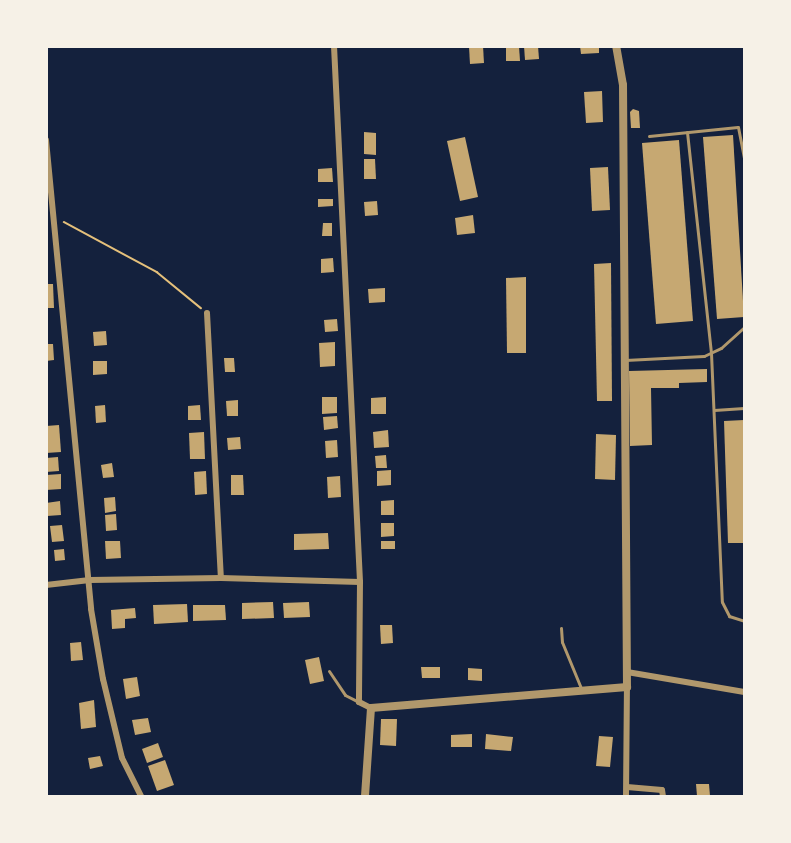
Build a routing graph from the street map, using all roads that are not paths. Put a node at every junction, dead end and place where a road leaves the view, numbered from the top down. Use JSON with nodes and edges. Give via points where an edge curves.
{"nodes":[{"id":1,"x":334,"y":46,"type":"edge"},
{"id":2,"x":617,"y":48,"type":"edge"},
{"id":3,"x":687,"y":132,"type":"junction"},
{"id":4,"x":649,"y":136,"type":"dead end"},
{"id":5,"x":46,"y":140,"type":"edge"},
{"id":6,"x":744,"y":157,"type":"edge"},
{"id":7,"x":207,"y":313,"type":"road end"},
{"id":8,"x":744,"y":327,"type":"edge"},
{"id":9,"x":711,"y":353,"type":"junction"},
{"id":10,"x":624,"y":360,"type":"junction"},
{"id":11,"x":744,"y":408,"type":"edge"},
{"id":12,"x":714,"y":410,"type":"junction"},
{"id":13,"x":221,"y":579,"type":"junction"},
{"id":14,"x":90,"y":580,"type":"junction"},
{"id":15,"x":360,"y":582,"type":"junction"},
{"id":16,"x":46,"y":585,"type":"edge"},
{"id":17,"x":744,"y":621,"type":"edge"},
{"id":18,"x":561,"y":628,"type":"dead end"},
{"id":19,"x":329,"y":671,"type":"dead end"},
{"id":20,"x":627,"y":672,"type":"junction"},
{"id":21,"x":627,"y":687,"type":"junction"},
{"id":22,"x":744,"y":692,"type":"edge"},
{"id":23,"x":583,"y":693,"type":"junction"},
{"id":24,"x":359,"y":702,"type":"junction"},
{"id":25,"x":370,"y":708,"type":"junction"},
{"id":26,"x":627,"y":787,"type":"junction"},
{"id":27,"x":141,"y":796,"type":"edge"},
{"id":28,"x":365,"y":796,"type":"edge"},
{"id":29,"x":626,"y":796,"type":"edge"},
{"id":30,"x":663,"y":796,"type":"edge"}],
"edges":[{"from":1,"to":15,"type":"street"},
{"from":2,"to":10,"type":"street","via":[[623,85]]},
{"from":3,"to":4,"type":"lane"},
{"from":3,"to":6,"type":"lane","via":[[738,127]]},
{"from":3,"to":9,"type":"lane"},
{"from":5,"to":14,"type":"street"},
{"from":7,"to":13,"type":"street"},
{"from":8,"to":9,"type":"lane"},
{"from":9,"to":10,"type":"lane"},
{"from":9,"to":12,"type":"lane"},
{"from":10,"to":20,"type":"street"},
{"from":11,"to":12,"type":"lane"},
{"from":12,"to":17,"type":"lane","via":[[722,602],[729,616]]},
{"from":13,"to":14,"type":"street"},
{"from":13,"to":15,"type":"street"},
{"from":14,"to":16,"type":"street"},
{"from":14,"to":27,"type":"street","via":[[102,679],[122,758]]},
{"from":15,"to":24,"type":"street"},
{"from":18,"to":23,"type":"lane","via":[[562,642]]},
{"from":19,"to":24,"type":"lane","via":[[345,695]]},
{"from":20,"to":21,"type":"street"},
{"from":20,"to":22,"type":"street"},
{"from":21,"to":23,"type":"street"},
{"from":21,"to":26,"type":"street"},
{"from":23,"to":25,"type":"street"},
{"from":24,"to":25,"type":"street"},
{"from":25,"to":28,"type":"street"},
{"from":26,"to":29,"type":"street"},
{"from":26,"to":30,"type":"street","via":[[662,790]]}]}
